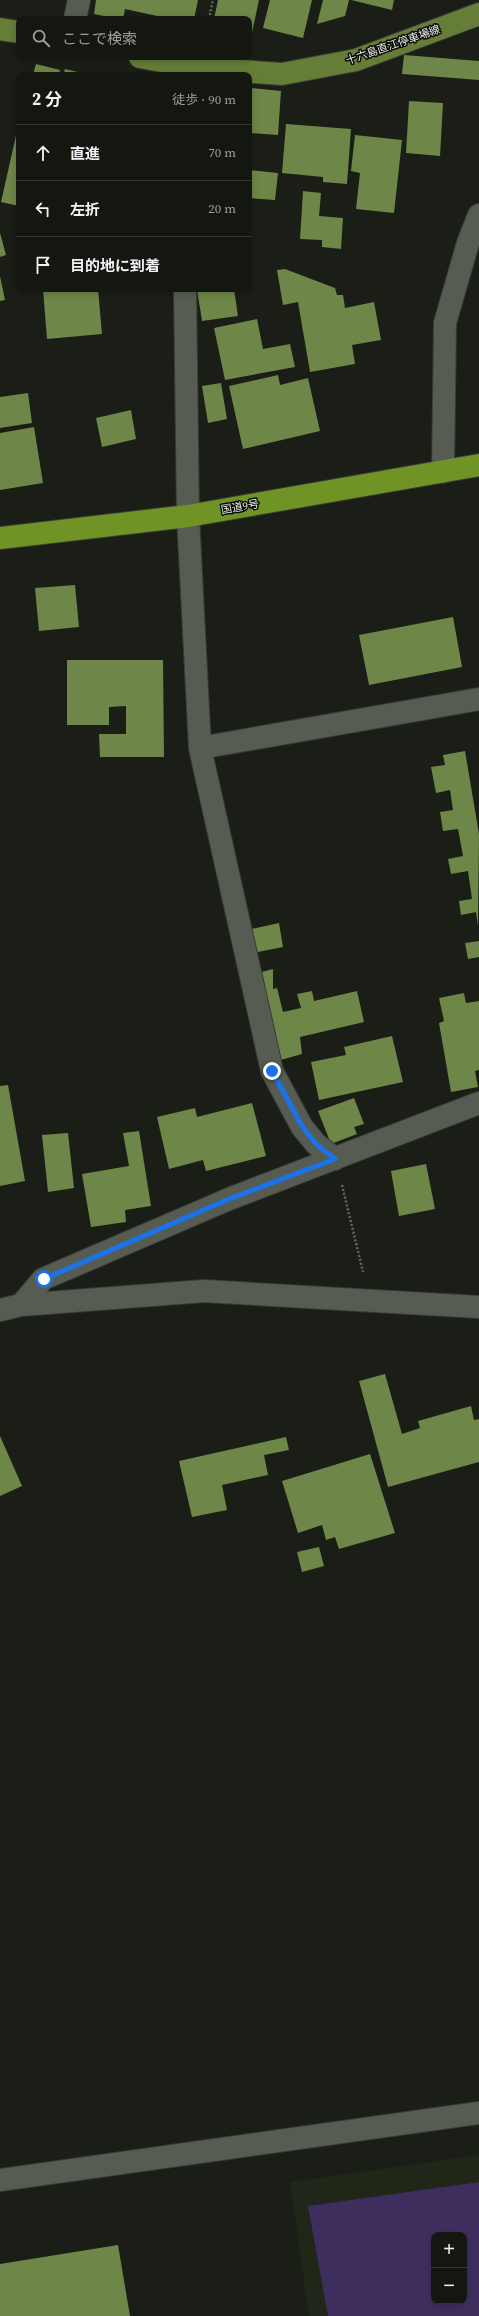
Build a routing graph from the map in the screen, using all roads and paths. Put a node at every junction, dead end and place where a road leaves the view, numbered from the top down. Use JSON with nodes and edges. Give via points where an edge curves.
{"nodes":[{"id":1,"x":79,"y":0,"type":"edge"},
{"id":2,"x":213,"y":0,"type":"edge"},
{"id":3,"x":479,"y":14,"type":"edge"},
{"id":4,"x":76,"y":16,"type":"edge"},
{"id":5,"x":210,"y":16,"type":"edge"},
{"id":6,"x":0,"y":19,"type":"edge"},
{"id":7,"x":16,"y":27,"type":"edge"},
{"id":8,"x":0,"y":29,"type":"edge"},
{"id":9,"x":16,"y":32,"type":"edge"},
{"id":10,"x":152,"y":60,"type":"edge"},
{"id":11,"x":199,"y":72,"type":"edge"},
{"id":12,"x":252,"y":73,"type":"edge"},
{"id":13,"x":479,"y":215,"type":"edge"},
{"id":14,"x":186,"y":292,"type":"edge"},
{"id":15,"x":479,"y":466,"type":"edge"},
{"id":16,"x":443,"y":472,"type":"junction"},
{"id":17,"x":188,"y":516,"type":"junction"},
{"id":18,"x":0,"y":538,"type":"edge"},
{"id":19,"x":479,"y":699,"type":"edge"},
{"id":20,"x":200,"y":748,"type":"junction"},
{"id":21,"x":479,"y":1103,"type":"edge"},
{"id":22,"x":335,"y":1159,"type":"junction"},
{"id":23,"x":370,"y":1301,"type":"junction"},
{"id":24,"x":21,"y":1305,"type":"junction"},
{"id":25,"x":479,"y":1308,"type":"edge"},
{"id":26,"x":0,"y":1310,"type":"edge"},
{"id":27,"x":479,"y":2113,"type":"edge"},
{"id":28,"x":0,"y":2180,"type":"edge"}],
"edges":[{"from":1,"to":4,"type":"street"},
{"from":2,"to":5,"type":"path"},
{"from":3,"to":12,"type":"main road","name":"十六島直江停車場線","via":[[356,60],[282,74]]},
{"from":6,"to":7,"type":"street"},
{"from":8,"to":9,"type":"main road"},
{"from":10,"to":11,"type":"main road","name":"十六島直江停車場線"},
{"from":13,"to":16,"type":"street","via":[[468,243],[445,323]]},
{"from":14,"to":17,"type":"street"},
{"from":15,"to":16,"type":"highway","name":"国道9号"},
{"from":16,"to":17,"type":"highway","name":"国道9号"},
{"from":17,"to":18,"type":"highway","name":"国道9号"},
{"from":17,"to":20,"type":"street"},
{"from":19,"to":20,"type":"street"},
{"from":20,"to":22,"type":"street","via":[[272,1071],[302,1126],[316,1144]]},
{"from":21,"to":22,"type":"street"},
{"from":22,"to":23,"type":"path"},
{"from":22,"to":24,"type":"street","via":[[229,1199],[44,1279]]},
{"from":23,"to":24,"type":"street","via":[[204,1291]]},
{"from":23,"to":25,"type":"street"},
{"from":24,"to":26,"type":"street"},
{"from":27,"to":28,"type":"street"}]}
